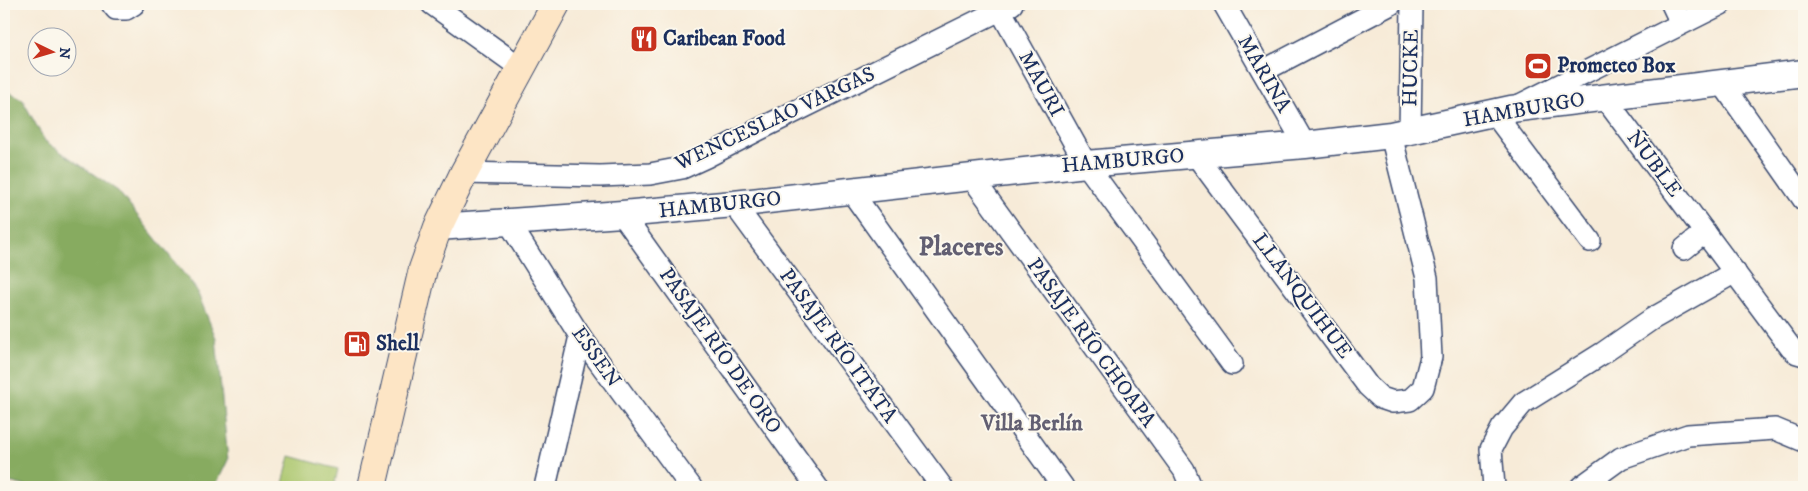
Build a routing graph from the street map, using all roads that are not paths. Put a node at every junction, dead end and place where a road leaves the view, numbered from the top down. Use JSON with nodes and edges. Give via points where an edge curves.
{"nodes":[{"id":1,"x":112,"y":4,"type":"edge"},
{"id":2,"x":134,"y":4,"type":"edge"},
{"id":3,"x":432,"y":4,"type":"edge"},
{"id":4,"x":556,"y":4,"type":"edge"},
{"id":5,"x":1224,"y":4,"type":"edge"},
{"id":6,"x":1391,"y":4,"type":"edge"},
{"id":7,"x":1412,"y":4,"type":"edge"},
{"id":8,"x":1672,"y":4,"type":"edge"},
{"id":9,"x":1721,"y":4,"type":"edge"},
{"id":10,"x":1003,"y":6,"type":"edge"},
{"id":11,"x":1681,"y":23,"type":"junction"},
{"id":12,"x":521,"y":68,"type":"junction"},
{"id":13,"x":1263,"y":71,"type":"junction"},
{"id":14,"x":1804,"y":73,"type":"edge"},
{"id":15,"x":1722,"y":83,"type":"junction"},
{"id":16,"x":1604,"y":97,"type":"junction"},
{"id":17,"x":1502,"y":111,"type":"junction"},
{"id":18,"x":1400,"y":134,"type":"junction"},
{"id":19,"x":1305,"y":145,"type":"junction"},
{"id":20,"x":1196,"y":155,"type":"junction"},
{"id":21,"x":1086,"y":164,"type":"junction"},
{"id":22,"x":464,"y":173,"type":"junction"},
{"id":23,"x":971,"y":176,"type":"junction"},
{"id":24,"x":851,"y":191,"type":"junction"},
{"id":25,"x":1804,"y":200,"type":"edge"},
{"id":26,"x":734,"y":204,"type":"junction"},
{"id":27,"x":622,"y":214,"type":"junction"},
{"id":28,"x":508,"y":222,"type":"junction"},
{"id":29,"x":438,"y":227,"type":"junction"},
{"id":30,"x":1705,"y":232,"type":"junction"},
{"id":31,"x":1590,"y":241,"type":"dead end"},
{"id":32,"x":1684,"y":249,"type":"dead end"},
{"id":33,"x":1735,"y":272,"type":"junction"},
{"id":34,"x":580,"y":336,"type":"junction"},
{"id":35,"x":1804,"y":355,"type":"edge"},
{"id":36,"x":1232,"y":364,"type":"dead end"},
{"id":37,"x":1423,"y":388,"type":"joint"},
{"id":38,"x":1804,"y":441,"type":"edge"},
{"id":39,"x":687,"y":485,"type":"edge"},
{"id":40,"x":372,"y":487,"type":"edge"},
{"id":41,"x":545,"y":487,"type":"edge"},
{"id":42,"x":817,"y":487,"type":"edge"},
{"id":43,"x":942,"y":487,"type":"edge"},
{"id":44,"x":1063,"y":487,"type":"edge"},
{"id":45,"x":1188,"y":487,"type":"edge"},
{"id":46,"x":1494,"y":487,"type":"edge"},
{"id":47,"x":1581,"y":487,"type":"edge"}],
"edges":[{"from":1,"to":2,"type":"street","via":[[116,9],[126,9]]},
{"from":3,"to":12,"type":"street"},
{"from":4,"to":12,"type":"main road"},
{"from":5,"to":13,"type":"street","name":"MARINA"},
{"from":6,"to":13,"type":"street"},
{"from":7,"to":18,"type":"street","name":"HUCKE"},
{"from":8,"to":11,"type":"street"},
{"from":9,"to":11,"type":"street"},
{"from":10,"to":21,"type":"street","name":"MAURI"},
{"from":10,"to":22,"type":"street","name":"WENCESLAO VARGAS","via":[[682,168],[650,174],[600,176]]},
{"from":11,"to":17,"type":"street"},
{"from":12,"to":22,"type":"main road"},
{"from":13,"to":19,"type":"street","name":"MARINA"},
{"from":14,"to":15,"type":"street","name":"HAMBURGO"},
{"from":15,"to":16,"type":"street","name":"HAMBURGO"},
{"from":15,"to":25,"type":"street"},
{"from":16,"to":17,"type":"street","name":"HAMBURGO"},
{"from":16,"to":30,"type":"street","name":"ÑUBLE"},
{"from":17,"to":18,"type":"street","name":"HAMBURGO"},
{"from":17,"to":31,"type":"street"},
{"from":18,"to":19,"type":"street","name":"HAMBURGO"},
{"from":18,"to":37,"type":"street","name":"HUCKE","via":[[1427,278],[1430,357]]},
{"from":19,"to":20,"type":"street","name":"HAMBURGO"},
{"from":20,"to":21,"type":"street","name":"HAMBURGO"},
{"from":20,"to":37,"type":"street","name":"LLANQUIHUE","via":[[1368,386],[1381,398],[1393,402],[1410,400]]},
{"from":21,"to":23,"type":"street","name":"HAMBURGO"},
{"from":21,"to":36,"type":"street","name":"MAURI"},
{"from":22,"to":29,"type":"main road"},
{"from":23,"to":24,"type":"street","name":"HAMBURGO"},
{"from":23,"to":45,"type":"street","name":"PASAJE RÍO CHOAPA","via":[[1184,470]]},
{"from":24,"to":26,"type":"street","name":"HAMBURGO"},
{"from":24,"to":44,"type":"street"},
{"from":26,"to":27,"type":"street","name":"HAMBURGO"},
{"from":26,"to":43,"type":"street","name":"PASAJE RÍO ITATA"},
{"from":27,"to":28,"type":"street","name":"HAMBURGO"},
{"from":27,"to":42,"type":"street","name":"PASAJE RÍO DE ORO"},
{"from":28,"to":29,"type":"street","name":"HAMBURGO"},
{"from":28,"to":34,"type":"street","name":"ESSEN"},
{"from":29,"to":40,"type":"main road","via":[[423,269]]},
{"from":30,"to":32,"type":"street"},
{"from":30,"to":33,"type":"street","name":"ÑUBLE"},
{"from":33,"to":35,"type":"street","name":"ÑUBLE","via":[[1792,348]]},
{"from":33,"to":46,"type":"street","via":[[1652,319],[1523,403],[1502,428],[1491,449]]},
{"from":34,"to":39,"type":"street","name":"ESSEN"},
{"from":34,"to":41,"type":"street"},
{"from":38,"to":47,"type":"street","via":[[1775,429],[1688,435],[1621,458]]}]}
